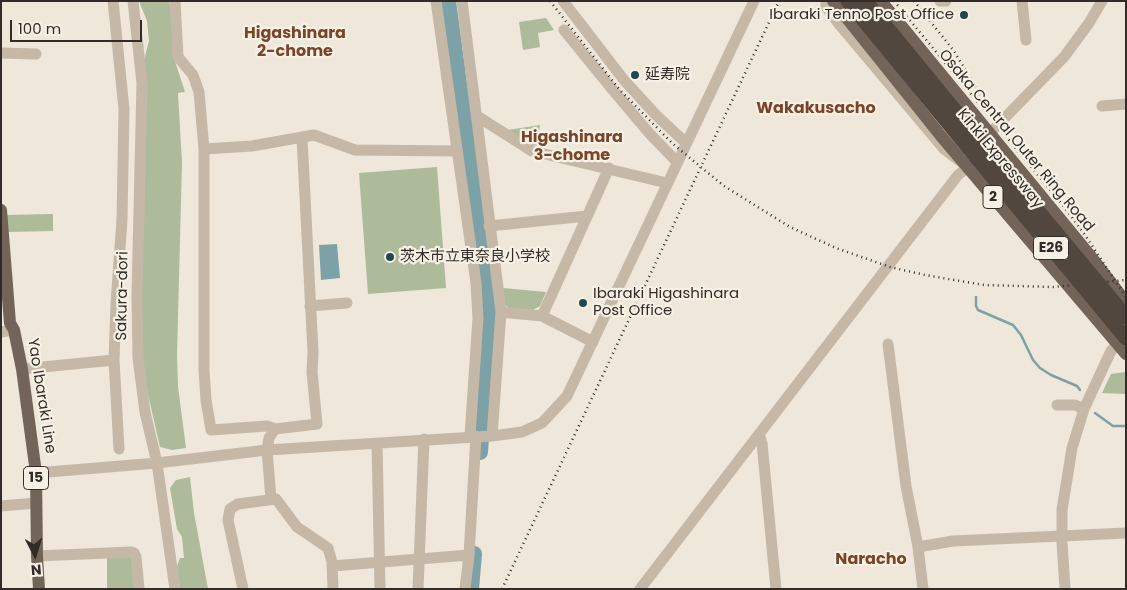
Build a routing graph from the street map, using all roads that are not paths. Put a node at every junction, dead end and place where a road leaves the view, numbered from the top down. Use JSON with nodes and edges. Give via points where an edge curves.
{"nodes":[{"id":1,"x":113,"y":1,"type":"edge"},
{"id":2,"x":133,"y":1,"type":"edge"},
{"id":3,"x":175,"y":1,"type":"edge"},
{"id":4,"x":436,"y":1,"type":"edge"},
{"id":5,"x":462,"y":1,"type":"edge"},
{"id":6,"x":563,"y":1,"type":"edge"},
{"id":7,"x":754,"y":1,"type":"edge"},
{"id":8,"x":826,"y":1,"type":"edge"},
{"id":9,"x":833,"y":1,"type":"edge"},
{"id":10,"x":848,"y":1,"type":"edge"},
{"id":11,"x":865,"y":1,"type":"edge"},
{"id":12,"x":880,"y":1,"type":"edge"},
{"id":13,"x":886,"y":1,"type":"edge"},
{"id":14,"x":940,"y":1,"type":"edge"},
{"id":15,"x":946,"y":1,"type":"edge"},
{"id":16,"x":1022,"y":1,"type":"edge"},
{"id":17,"x":1102,"y":1,"type":"edge"},
{"id":18,"x":564,"y":30,"type":"dead end"},
{"id":19,"x":1026,"y":40,"type":"dead end"},
{"id":20,"x":1,"y":53,"type":"edge"},
{"id":21,"x":36,"y":54,"type":"dead end"},
{"id":22,"x":624,"y":80,"type":"junction"},
{"id":23,"x":612,"y":89,"type":"junction"},
{"id":24,"x":1126,"y":104,"type":"edge"},
{"id":25,"x":1102,"y":106,"type":"dead end"},
{"id":26,"x":477,"y":116,"type":"junction"},
{"id":27,"x":992,"y":131,"type":"junction"},
{"id":28,"x":302,"y":138,"type":"junction"},
{"id":29,"x":686,"y":143,"type":"junction"},
{"id":30,"x":204,"y":149,"type":"junction"},
{"id":31,"x":457,"y":151,"type":"junction"},
{"id":32,"x":1010,"y":160,"type":"junction"},
{"id":33,"x":677,"y":162,"type":"junction"},
{"id":34,"x":968,"y":167,"type":"junction"},
{"id":35,"x":609,"y":168,"type":"junction"},
{"id":36,"x":667,"y":183,"type":"junction"},
{"id":37,"x":1,"y":210,"type":"edge"},
{"id":38,"x":587,"y":216,"type":"junction"},
{"id":39,"x":489,"y":226,"type":"junction"},
{"id":40,"x":1088,"y":254,"type":"junction"},
{"id":41,"x":1126,"y":302,"type":"edge"},
{"id":42,"x":347,"y":304,"type":"dead end"},
{"id":43,"x":310,"y":306,"type":"junction"},
{"id":44,"x":500,"y":312,"type":"junction"},
{"id":45,"x":542,"y":316,"type":"junction"},
{"id":46,"x":1126,"y":317,"type":"edge"},
{"id":47,"x":1126,"y":329,"type":"edge"},
{"id":48,"x":8,"y":331,"type":"edge"},
{"id":49,"x":593,"y":342,"type":"junction"},
{"id":50,"x":1124,"y":343,"type":"edge"},
{"id":51,"x":888,"y":344,"type":"dead end"},
{"id":52,"x":114,"y":360,"type":"junction"},
{"id":53,"x":22,"y":369,"type":"junction"},
{"id":54,"x":1057,"y":405,"type":"dead end"},
{"id":55,"x":1084,"y":409,"type":"junction"},
{"id":56,"x":275,"y":429,"type":"junction"},
{"id":57,"x":759,"y":434,"type":"junction"},
{"id":58,"x":473,"y":436,"type":"junction"},
{"id":59,"x":491,"y":436,"type":"junction"},
{"id":60,"x":424,"y":439,"type":"junction"},
{"id":61,"x":377,"y":443,"type":"junction"},
{"id":62,"x":119,"y":449,"type":"dead end"},
{"id":63,"x":267,"y":450,"type":"junction"},
{"id":64,"x":157,"y":463,"type":"junction"},
{"id":65,"x":36,"y":473,"type":"junction"},
{"id":66,"x":270,"y":499,"type":"junction"},
{"id":67,"x":36,"y":503,"type":"junction"},
{"id":68,"x":1,"y":506,"type":"edge"},
{"id":69,"x":1126,"y":533,"type":"edge"},
{"id":70,"x":1062,"y":537,"type":"junction"},
{"id":71,"x":918,"y":547,"type":"junction"},
{"id":72,"x":469,"y":555,"type":"junction"},
{"id":73,"x":37,"y":556,"type":"junction"},
{"id":74,"x":419,"y":559,"type":"junction"},
{"id":75,"x":380,"y":562,"type":"junction"},
{"id":76,"x":332,"y":566,"type":"junction"},
{"id":77,"x":39,"y":589,"type":"edge"},
{"id":78,"x":139,"y":589,"type":"edge"},
{"id":79,"x":175,"y":589,"type":"edge"},
{"id":80,"x":244,"y":589,"type":"edge"},
{"id":81,"x":333,"y":589,"type":"edge"},
{"id":82,"x":380,"y":589,"type":"edge"},
{"id":83,"x":418,"y":589,"type":"edge"},
{"id":84,"x":465,"y":589,"type":"edge"},
{"id":85,"x":640,"y":589,"type":"edge"},
{"id":86,"x":776,"y":589,"type":"edge"},
{"id":87,"x":923,"y":589,"type":"edge"},
{"id":88,"x":1065,"y":589,"type":"edge"}],
"edges":[{"from":1,"to":52,"type":"street","via":[[124,109]]},
{"from":2,"to":64,"type":"street","name":"Sakura-dori","via":[[142,91],[138,358],[145,412]]},
{"from":3,"to":30,"type":"street","via":[[178,57],[193,75],[199,92]]},
{"from":4,"to":31,"type":"street"},
{"from":5,"to":26,"type":"street"},
{"from":6,"to":22,"type":"street"},
{"from":7,"to":29,"type":"street"},
{"from":8,"to":34,"type":"street","via":[[839,24],[944,149]]},
{"from":9,"to":34,"type":"main road","number":"2"},
{"from":10,"to":50,"type":"highway","name":"Kinki Expressway","number":"E26","bridge":true},
{"from":11,"to":46,"type":"highway","name":"Kinki Expressway","number":"E26","bridge":true},
{"from":12,"to":32,"type":"main road","name":"Osaka Central Outer Ring Road","number":"2"},
{"from":13,"to":27,"type":"street"},
{"from":14,"to":15,"type":"street"},
{"from":16,"to":19,"type":"street"},
{"from":17,"to":27,"type":"street","via":[[1064,57]]},
{"from":18,"to":23,"type":"street"},
{"from":20,"to":21,"type":"street"},
{"from":22,"to":23,"type":"street"},
{"from":22,"to":29,"type":"street"},
{"from":23,"to":33,"type":"street"},
{"from":24,"to":25,"type":"street"},
{"from":26,"to":35,"type":"street","via":[[532,150]]},
{"from":26,"to":39,"type":"street"},
{"from":27,"to":32,"type":"street"},
{"from":28,"to":30,"type":"street"},
{"from":28,"to":31,"type":"street","via":[[314,135],[355,150]]},
{"from":28,"to":43,"type":"street"},
{"from":29,"to":33,"type":"street"},
{"from":30,"to":56,"type":"street","via":[[204,370],[211,430],[267,426]]},
{"from":31,"to":58,"type":"street","via":[[476,282],[478,318]]},
{"from":32,"to":40,"type":"main road","name":"Osaka Central Outer Ring Road","number":"2"},
{"from":33,"to":36,"type":"street"},
{"from":34,"to":50,"type":"main road","number":"2","via":[[1087,310]]},
{"from":34,"to":57,"type":"street","via":[[958,175]]},
{"from":35,"to":36,"type":"street"},
{"from":35,"to":38,"type":"street"},
{"from":36,"to":49,"type":"street"},
{"from":37,"to":48,"type":"main road","name":"Yao Ibaraki Line","number":"15"},
{"from":38,"to":39,"type":"street"},
{"from":38,"to":45,"type":"street"},
{"from":39,"to":44,"type":"street"},
{"from":40,"to":41,"type":"main road","name":"Osaka Central Outer Ring Road","number":"2"},
{"from":40,"to":47,"type":"street","via":[[1100,298]]},
{"from":42,"to":43,"type":"street"},
{"from":43,"to":56,"type":"street","via":[[317,424]]},
{"from":44,"to":45,"type":"street"},
{"from":44,"to":59,"type":"street"},
{"from":45,"to":49,"type":"street"},
{"from":48,"to":53,"type":"main road","name":"Yao Ibaraki Line","number":"15"},
{"from":49,"to":59,"type":"street","via":[[567,396],[542,423],[522,432]]},
{"from":50,"to":55,"type":"street","via":[[1111,351]]},
{"from":51,"to":71,"type":"street","via":[[906,486]]},
{"from":52,"to":53,"type":"street"},
{"from":52,"to":62,"type":"street"},
{"from":53,"to":65,"type":"main road","name":"Yao Ibaraki Line","number":"15"},
{"from":54,"to":55,"type":"street","via":[[1075,405]]},
{"from":55,"to":70,"type":"street","via":[[1069,461]]},
{"from":56,"to":63,"type":"street"},
{"from":57,"to":85,"type":"street"},
{"from":57,"to":86,"type":"street"},
{"from":58,"to":59,"type":"street"},
{"from":58,"to":60,"type":"street"},
{"from":58,"to":72,"type":"street"},
{"from":60,"to":61,"type":"street"},
{"from":60,"to":74,"type":"street"},
{"from":61,"to":63,"type":"street"},
{"from":61,"to":75,"type":"street"},
{"from":63,"to":64,"type":"street"},
{"from":63,"to":66,"type":"street"},
{"from":64,"to":65,"type":"street"},
{"from":64,"to":79,"type":"street","name":"Sakura-dori"},
{"from":65,"to":67,"type":"main road","name":"Yao Ibaraki Line","number":"15"},
{"from":66,"to":76,"type":"street","via":[[276,499],[297,527],[328,548]]},
{"from":66,"to":80,"type":"street","via":[[238,504],[230,509],[228,520]]},
{"from":67,"to":68,"type":"street"},
{"from":67,"to":73,"type":"main road","name":"Yao Ibaraki Line","number":"15"},
{"from":69,"to":70,"type":"street"},
{"from":70,"to":71,"type":"street","via":[[953,541]]},
{"from":70,"to":88,"type":"street"},
{"from":71,"to":87,"type":"street"},
{"from":72,"to":74,"type":"street"},
{"from":72,"to":84,"type":"street"},
{"from":73,"to":77,"type":"main road","name":"Yao Ibaraki Line","number":"15"},
{"from":73,"to":78,"type":"street","via":[[131,552],[136,558]]},
{"from":74,"to":75,"type":"street"},
{"from":74,"to":83,"type":"street"},
{"from":75,"to":76,"type":"street"},
{"from":75,"to":82,"type":"street"},
{"from":76,"to":81,"type":"street"}]}
